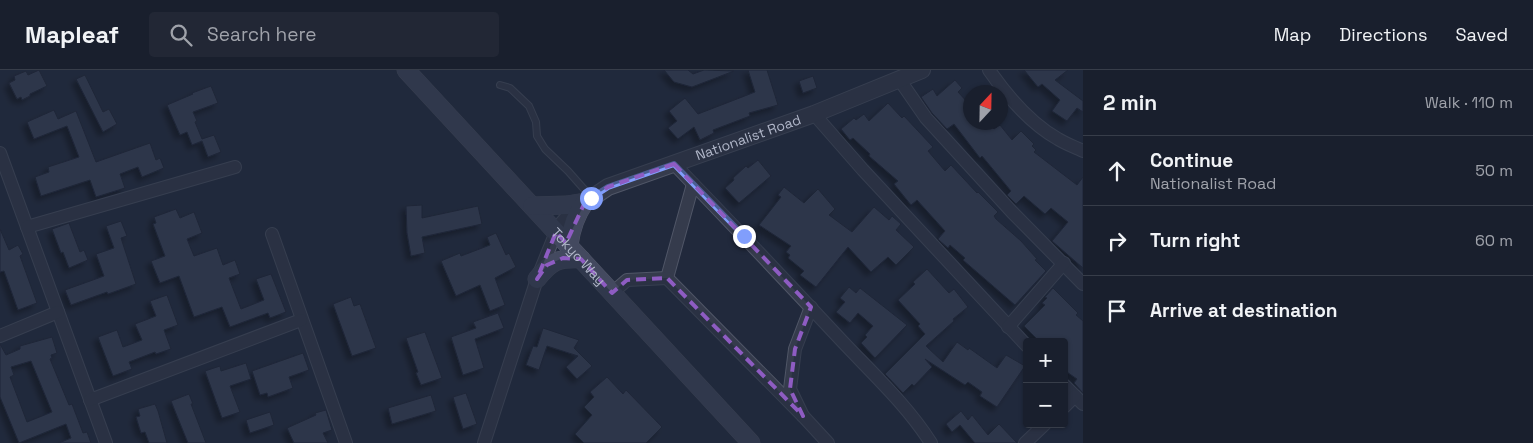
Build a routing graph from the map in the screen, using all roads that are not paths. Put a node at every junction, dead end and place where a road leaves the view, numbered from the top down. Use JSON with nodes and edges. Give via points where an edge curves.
{"nodes":[{"id":1,"x":406,"y":70,"type":"edge"},
{"id":2,"x":922,"y":70,"type":"edge"},
{"id":3,"x":990,"y":70,"type":"edge"},
{"id":4,"x":899,"y":79,"type":"junction"},
{"id":5,"x":500,"y":85,"type":"dead end"},
{"id":6,"x":814,"y":114,"type":"junction"},
{"id":7,"x":1083,"y":151,"type":"edge"},
{"id":8,"x":0,"y":153,"type":"edge"},
{"id":9,"x":674,"y":164,"type":"junction"},
{"id":10,"x":235,"y":168,"type":"dead end"},
{"id":11,"x":693,"y":184,"type":"junction"},
{"id":12,"x":588,"y":200,"type":"junction"},
{"id":13,"x":532,"y":206,"type":"junction"},
{"id":14,"x":27,"y":227,"type":"junction"},
{"id":15,"x":556,"y":232,"type":"junction"},
{"id":16,"x":272,"y":234,"type":"dead end"},
{"id":17,"x":569,"y":245,"type":"junction"},
{"id":18,"x":581,"y":259,"type":"junction"},
{"id":19,"x":1064,"y":263,"type":"junction"},
{"id":20,"x":667,"y":278,"type":"junction"},
{"id":21,"x":537,"y":279,"type":"junction"},
{"id":22,"x":1083,"y":284,"type":"edge"},
{"id":23,"x":612,"y":293,"type":"junction"},
{"id":24,"x":811,"y":308,"type":"junction"},
{"id":25,"x":58,"y":312,"type":"junction"},
{"id":26,"x":301,"y":320,"type":"junction"},
{"id":27,"x":1008,"y":327,"type":"junction"},
{"id":28,"x":0,"y":336,"type":"edge"},
{"id":29,"x":1023,"y":342,"type":"edge"},
{"id":30,"x":1068,"y":389,"type":"edge"},
{"id":31,"x":90,"y":400,"type":"junction"},
{"id":32,"x":1079,"y":400,"type":"edge"},
{"id":33,"x":803,"y":416,"type":"junction"},
{"id":34,"x":1041,"y":428,"type":"edge"},
{"id":35,"x":487,"y":441,"type":"edge"},
{"id":36,"x":106,"y":443,"type":"edge"},
{"id":37,"x":346,"y":443,"type":"edge"},
{"id":38,"x":751,"y":443,"type":"edge"},
{"id":39,"x":828,"y":443,"type":"edge"},
{"id":40,"x":931,"y":443,"type":"edge"},
{"id":41,"x":1025,"y":443,"type":"edge"}],
"edges":[{"from":1,"to":13,"type":"main road","name":"Tokyo Way"},
{"from":2,"to":4,"type":"street","name":"Nationalist Road"},
{"from":3,"to":7,"type":"street","via":[[1006,94],[1034,120],[1058,139]]},
{"from":4,"to":6,"type":"street","name":"Nationalist Road"},
{"from":4,"to":19,"type":"street","via":[[933,125],[1012,212]]},
{"from":5,"to":12,"type":"lane","via":[[510,88],[530,106],[537,136],[545,149],[568,171]]},
{"from":6,"to":9,"type":"street","name":"Nationalist Road"},
{"from":6,"to":27,"type":"street"},
{"from":8,"to":14,"type":"street"},
{"from":9,"to":11,"type":"street"},
{"from":9,"to":12,"type":"street","name":"Nationalist Road","via":[[608,187]]},
{"from":10,"to":14,"type":"street"},
{"from":11,"to":20,"type":"street"},
{"from":11,"to":24,"type":"street"},
{"from":12,"to":13,"type":"main road","via":[[567,205]]},
{"from":12,"to":15,"type":"street","name":"Nationalist Road"},
{"from":12,"to":17,"type":"main road","via":[[576,214]]},
{"from":13,"to":15,"type":"main road","name":"Tokyo Way"},
{"from":14,"to":25,"type":"street"},
{"from":15,"to":17,"type":"main road","name":"Tokyo Way"},
{"from":15,"to":21,"type":"street"},
{"from":16,"to":26,"type":"street"},
{"from":17,"to":18,"type":"main road","name":"Tokyo Way"},
{"from":18,"to":21,"type":"main road","via":[[563,258],[547,266]]},
{"from":18,"to":23,"type":"main road","name":"Tokyo Way"},
{"from":19,"to":22,"type":"street"},
{"from":19,"to":27,"type":"street"},
{"from":20,"to":23,"type":"street","via":[[628,280]]},
{"from":20,"to":33,"type":"street"},
{"from":21,"to":35,"type":"street"},
{"from":23,"to":38,"type":"main road","name":"Tokyo Way"},
{"from":24,"to":33,"type":"street","via":[[794,349],[790,390]]},
{"from":24,"to":40,"type":"street","via":[[911,415]]},
{"from":25,"to":28,"type":"street"},
{"from":25,"to":31,"type":"street"},
{"from":26,"to":31,"type":"street"},
{"from":26,"to":37,"type":"street"},
{"from":27,"to":29,"type":"street"},
{"from":30,"to":32,"type":"street"},
{"from":31,"to":36,"type":"street"},
{"from":33,"to":39,"type":"street"},
{"from":34,"to":41,"type":"street"}]}
